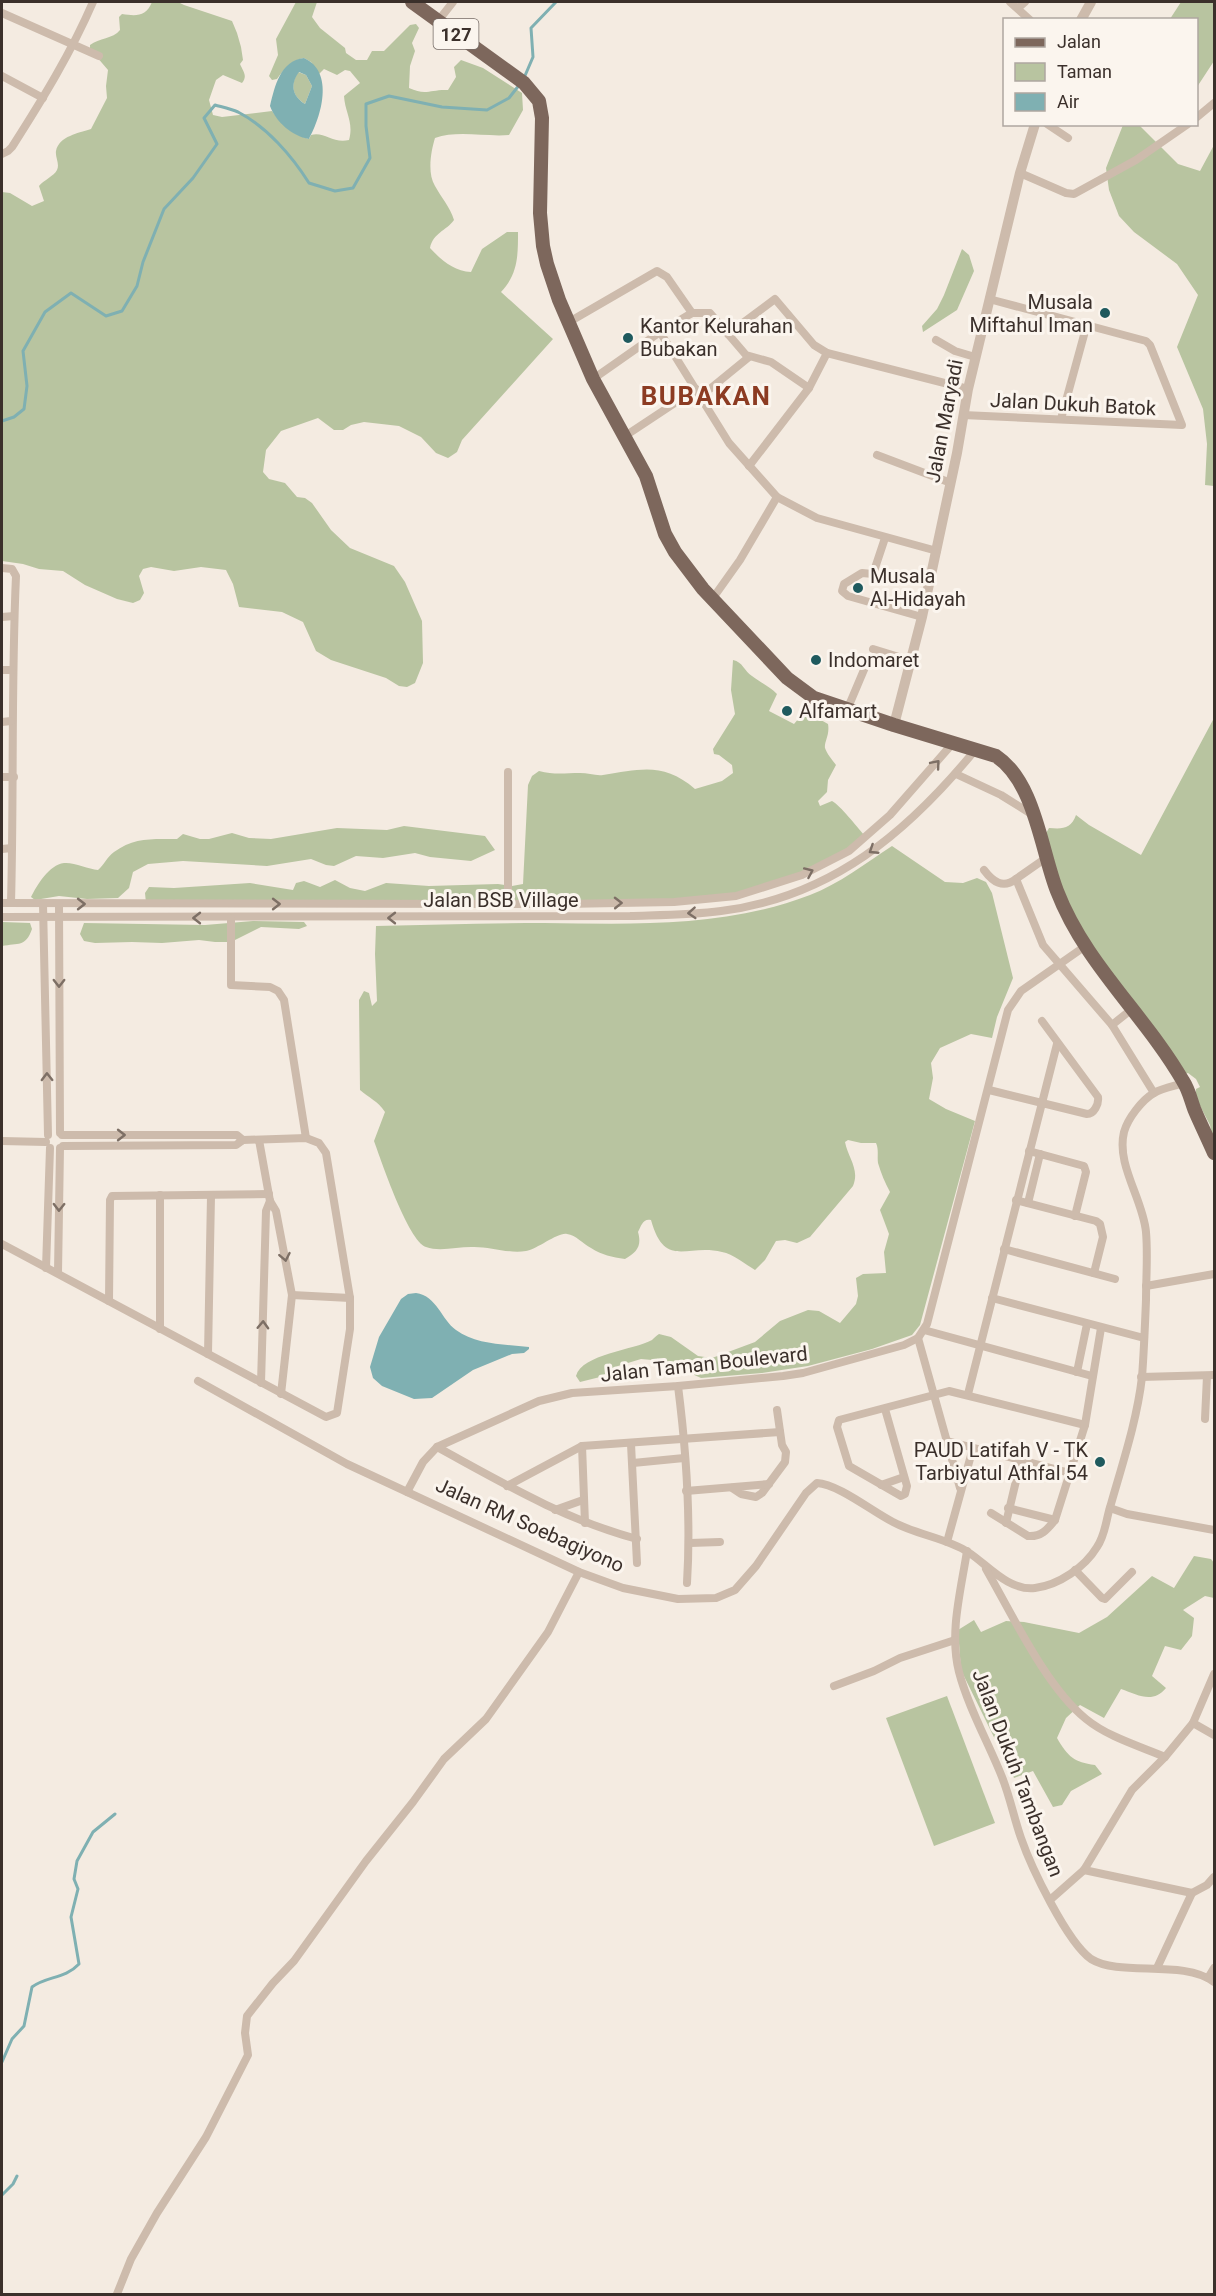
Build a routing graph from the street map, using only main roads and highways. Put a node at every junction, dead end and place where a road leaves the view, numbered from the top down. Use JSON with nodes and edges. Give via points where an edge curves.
{"nodes":[{"id":1,"x":411,"y":2,"type":"edge"},
{"id":2,"x":1215,"y":1153,"type":"edge"}],
"edges":[{"from":1,"to":2,"type":"main road","number":"127","via":[[524,83],[539,101],[540,213],[552,279],[593,379],[646,476],[664,534],[686,569],[795,685],[814,698],[996,756],[1014,772],[1057,891],[1084,947],[1184,1083]]}]}
